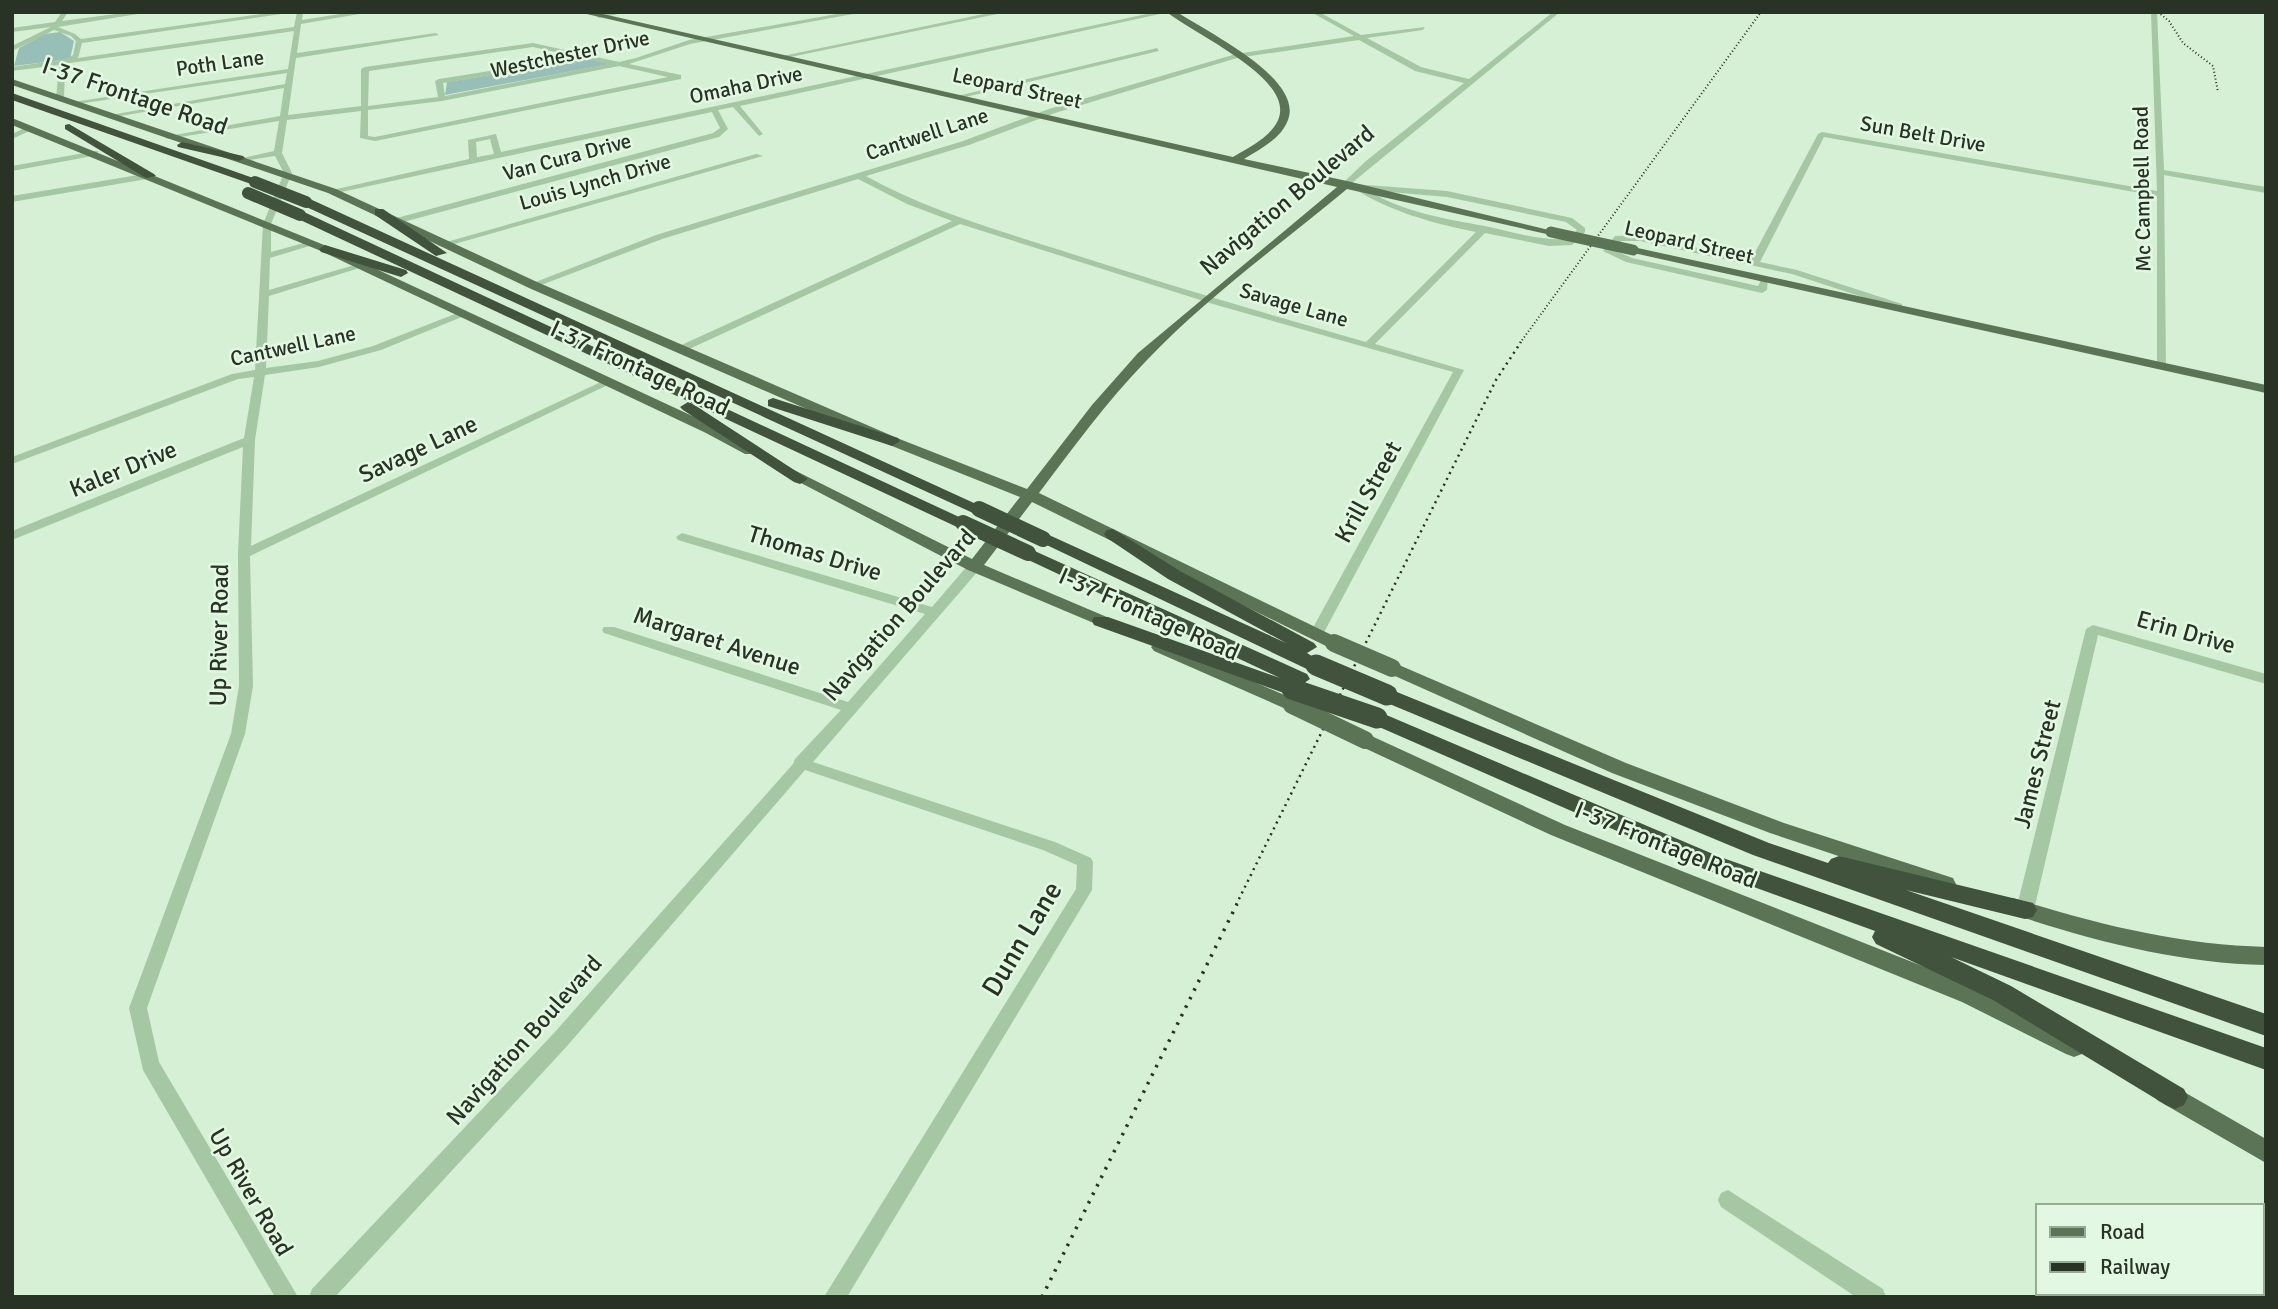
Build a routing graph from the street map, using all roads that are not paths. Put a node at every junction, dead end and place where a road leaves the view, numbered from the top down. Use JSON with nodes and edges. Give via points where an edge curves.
{"nodes":[{"id":1,"x":65,"y":12,"type":"edge"},
{"id":2,"x":147,"y":12,"type":"edge"},
{"id":3,"x":292,"y":12,"type":"edge"},
{"id":4,"x":300,"y":12,"type":"edge"},
{"id":5,"x":368,"y":12,"type":"edge"},
{"id":6,"x":625,"y":12,"type":"edge"},
{"id":7,"x":861,"y":12,"type":"edge"},
{"id":8,"x":1004,"y":12,"type":"edge"},
{"id":9,"x":1168,"y":12,"type":"edge"},
{"id":10,"x":1314,"y":12,"type":"edge"},
{"id":11,"x":1556,"y":12,"type":"edge"},
{"id":12,"x":2154,"y":12,"type":"edge"},
{"id":13,"x":590,"y":14,"type":"edge"},
{"id":14,"x":946,"y":17,"type":"dead end"},
{"id":15,"x":954,"y":22,"type":"junction"},
{"id":16,"x":298,"y":25,"type":"junction"},
{"id":17,"x":55,"y":26,"type":"junction"},
{"id":18,"x":1423,"y":29,"type":"dead end"},
{"id":19,"x":12,"y":30,"type":"edge"},
{"id":20,"x":436,"y":36,"type":"dead end"},
{"id":21,"x":1360,"y":37,"type":"junction"},
{"id":22,"x":703,"y":40,"type":"junction"},
{"id":23,"x":79,"y":41,"type":"junction"},
{"id":24,"x":12,"y":49,"type":"edge"},
{"id":25,"x":1157,"y":50,"type":"dead end"},
{"id":26,"x":1236,"y":56,"type":"junction"},
{"id":27,"x":294,"y":57,"type":"junction"},
{"id":28,"x":591,"y":57,"type":"junction"},
{"id":29,"x":781,"y":57,"type":"junction"},
{"id":30,"x":68,"y":61,"type":"junction"},
{"id":31,"x":621,"y":64,"type":"junction"},
{"id":32,"x":12,"y":69,"type":"edge"},
{"id":33,"x":292,"y":70,"type":"junction"},
{"id":34,"x":867,"y":76,"type":"junction"},
{"id":35,"x":12,"y":82,"type":"edge"},
{"id":36,"x":1470,"y":82,"type":"junction"},
{"id":37,"x":290,"y":85,"type":"junction"},
{"id":38,"x":61,"y":87,"type":"junction"},
{"id":39,"x":38,"y":91,"type":"junction"},
{"id":40,"x":12,"y":96,"type":"edge"},
{"id":41,"x":957,"y":96,"type":"junction"},
{"id":42,"x":442,"y":99,"type":"junction"},
{"id":43,"x":66,"y":101,"type":"junction"},
{"id":44,"x":735,"y":105,"type":"junction"},
{"id":45,"x":12,"y":106,"type":"edge"},
{"id":46,"x":365,"y":110,"type":"junction"},
{"id":47,"x":713,"y":110,"type":"junction"},
{"id":48,"x":1041,"y":115,"type":"junction"},
{"id":49,"x":108,"y":116,"type":"junction"},
{"id":50,"x":284,"y":118,"type":"junction"},
{"id":51,"x":12,"y":121,"type":"edge"},
{"id":52,"x":96,"y":125,"type":"junction"},
{"id":53,"x":69,"y":127,"type":"junction"},
{"id":54,"x":33,"y":128,"type":"junction"},
{"id":55,"x":759,"y":134,"type":"dead end"},
{"id":56,"x":12,"y":136,"type":"edge"},
{"id":57,"x":171,"y":138,"type":"junction"},
{"id":58,"x":93,"y":152,"type":"junction"},
{"id":59,"x":278,"y":153,"type":"junction"},
{"id":60,"x":498,"y":155,"type":"junction"},
{"id":61,"x":759,"y":156,"type":"dead end"},
{"id":62,"x":241,"y":158,"type":"junction"},
{"id":63,"x":1237,"y":159,"type":"junction"},
{"id":64,"x":12,"y":161,"type":"edge"},
{"id":65,"x":42,"y":161,"type":"junction"},
{"id":66,"x":473,"y":161,"type":"junction"},
{"id":67,"x":12,"y":169,"type":"edge"},
{"id":68,"x":2160,"y":172,"type":"junction"},
{"id":69,"x":288,"y":173,"type":"junction"},
{"id":70,"x":150,"y":176,"type":"junction"},
{"id":71,"x":859,"y":176,"type":"junction"},
{"id":72,"x":1352,"y":185,"type":"junction"},
{"id":73,"x":251,"y":187,"type":"junction"},
{"id":74,"x":2266,"y":190,"type":"edge"},
{"id":75,"x":332,"y":191,"type":"junction"},
{"id":76,"x":1447,"y":194,"type":"junction"},
{"id":77,"x":2161,"y":194,"type":"junction"},
{"id":78,"x":12,"y":199,"type":"edge"},
{"id":79,"x":1449,"y":207,"type":"junction"},
{"id":80,"x":303,"y":209,"type":"junction"},
{"id":81,"x":379,"y":212,"type":"junction"},
{"id":82,"x":1423,"y":215,"type":"junction"},
{"id":83,"x":396,"y":221,"type":"junction"},
{"id":84,"x":960,"y":221,"type":"junction"},
{"id":85,"x":267,"y":224,"type":"junction"},
{"id":86,"x":1484,"y":229,"type":"junction"},
{"id":87,"x":441,"y":245,"type":"junction"},
{"id":88,"x":318,"y":246,"type":"junction"},
{"id":89,"x":267,"y":256,"type":"junction"},
{"id":90,"x":1755,"y":262,"type":"junction"},
{"id":91,"x":361,"y":266,"type":"junction"},
{"id":92,"x":1767,"y":274,"type":"junction"},
{"id":93,"x":533,"y":285,"type":"junction"},
{"id":94,"x":263,"y":295,"type":"junction"},
{"id":95,"x":1206,"y":300,"type":"junction"},
{"id":96,"x":507,"y":311,"type":"junction"},
{"id":97,"x":464,"y":314,"type":"junction"},
{"id":98,"x":1926,"y":314,"type":"junction"},
{"id":99,"x":558,"y":318,"type":"junction"},
{"id":100,"x":1368,"y":346,"type":"junction"},
{"id":101,"x":681,"y":349,"type":"junction"},
{"id":102,"x":625,"y":366,"type":"junction"},
{"id":103,"x":2162,"y":366,"type":"junction"},
{"id":104,"x":1459,"y":370,"type":"joint"},
{"id":105,"x":261,"y":373,"type":"junction"},
{"id":106,"x":690,"y":376,"type":"junction"},
{"id":107,"x":610,"y":382,"type":"junction"},
{"id":108,"x":2266,"y":390,"type":"edge"},
{"id":109,"x":249,"y":440,"type":"junction"},
{"id":110,"x":892,"y":441,"type":"junction"},
{"id":111,"x":12,"y":461,"type":"edge"},
{"id":112,"x":800,"y":479,"type":"junction"},
{"id":113,"x":1032,"y":496,"type":"junction"},
{"id":114,"x":1113,"y":534,"type":"joint"},
{"id":115,"x":12,"y":536,"type":"edge"},
{"id":116,"x":682,"y":537,"type":"dead end"},
{"id":117,"x":244,"y":554,"type":"junction"},
{"id":118,"x":974,"y":567,"type":"junction"},
{"id":119,"x":934,"y":612,"type":"junction"},
{"id":120,"x":1101,"y":621,"type":"joint"},
{"id":121,"x":2093,"y":629,"type":"joint"},
{"id":122,"x":609,"y":630,"type":"dead end"},
{"id":123,"x":1322,"y":649,"type":"junction"},
{"id":124,"x":2266,"y":679,"type":"edge"},
{"id":125,"x":1390,"y":684,"type":"junction"},
{"id":126,"x":1295,"y":691,"type":"junction"},
{"id":127,"x":851,"y":709,"type":"junction"},
{"id":128,"x":800,"y":763,"type":"junction"},
{"id":129,"x":1608,"y":788,"type":"junction"},
{"id":130,"x":1791,"y":893,"type":"junction"},
{"id":131,"x":2025,"y":910,"type":"junction"},
{"id":132,"x":2266,"y":956,"type":"edge"},
{"id":133,"x":2266,"y":1025,"type":"edge"},
{"id":134,"x":2266,"y":1059,"type":"edge"},
{"id":135,"x":2175,"y":1097,"type":"junction"},
{"id":136,"x":2266,"y":1153,"type":"edge"},
{"id":137,"x":1728,"y":1200,"type":"dead end"},
{"id":138,"x":287,"y":1297,"type":"edge"},
{"id":139,"x":320,"y":1297,"type":"edge"},
{"id":140,"x":835,"y":1297,"type":"edge"},
{"id":141,"x":1875,"y":1297,"type":"edge"}],
"edges":[{"from":1,"to":17,"type":"street"},
{"from":2,"to":17,"type":"street"},
{"from":3,"to":23,"type":"street"},
{"from":4,"to":16,"type":"street"},
{"from":5,"to":16,"type":"street"},
{"from":6,"to":13,"type":"street"},
{"from":7,"to":22,"type":"street","name":"Westchester Drive"},
{"from":8,"to":15,"type":"street"},
{"from":9,"to":26,"type":"main road"},
{"from":9,"to":34,"type":"street","name":"Omaha Drive"},
{"from":10,"to":21,"type":"street"},
{"from":11,"to":36,"type":"street","name":"Navigation Boulevard"},
{"from":12,"to":68,"type":"street","name":"Mc Campbell Road"},
{"from":13,"to":22,"type":"main road","name":"Leopard Street"},
{"from":14,"to":15,"type":"street"},
{"from":15,"to":29,"type":"street"},
{"from":16,"to":27,"type":"street"},
{"from":16,"to":30,"type":"street"},
{"from":17,"to":19,"type":"street"},
{"from":17,"to":23,"type":"street"},
{"from":17,"to":24,"type":"street"},
{"from":18,"to":21,"type":"street","name":"Cantwell Lane"},
{"from":20,"to":27,"type":"street"},
{"from":21,"to":26,"type":"street","name":"Cantwell Lane"},
{"from":21,"to":36,"type":"street","via":[[1418,69]]},
{"from":22,"to":29,"type":"main road","name":"Leopard Street"},
{"from":22,"to":31,"type":"street","name":"Westchester Drive"},
{"from":23,"to":30,"type":"street","via":[[76,56]]},
{"from":25,"to":41,"type":"street"},
{"from":26,"to":48,"type":"street","name":"Cantwell Lane"},
{"from":26,"to":63,"type":"main road","via":[[1278,87],[1285,110],[1269,138]]},
{"from":27,"to":33,"type":"street"},
{"from":28,"to":31,"type":"street"},
{"from":28,"to":42,"type":"street","via":[[439,81]]},
{"from":28,"to":46,"type":"street","via":[[541,45],[365,69]]},
{"from":29,"to":34,"type":"main road","name":"Leopard Street"},
{"from":30,"to":32,"type":"street"},
{"from":30,"to":38,"type":"street","via":[[62,65]]},
{"from":31,"to":42,"type":"street","name":"Westchester Drive"},
{"from":31,"to":46,"type":"street","via":[[678,78],[368,139],[364,138]]},
{"from":33,"to":37,"type":"street"},
{"from":33,"to":43,"type":"street","name":"Poth Lane"},
{"from":34,"to":41,"type":"main road","name":"Leopard Street"},
{"from":34,"to":44,"type":"street","name":"Omaha Drive"},
{"from":35,"to":39,"type":"main road","name":"I-37 Frontage Road"},
{"from":36,"to":72,"type":"street","name":"Navigation Boulevard"},
{"from":37,"to":49,"type":"street"},
{"from":37,"to":50,"type":"street"},
{"from":38,"to":39,"type":"street"},
{"from":38,"to":43,"type":"street"},
{"from":39,"to":43,"type":"main road","name":"I-37 Frontage Road"},
{"from":40,"to":52,"type":"highway"},
{"from":41,"to":48,"type":"main road","name":"Leopard Street"},
{"from":42,"to":46,"type":"street","name":"Westchester Drive"},
{"from":43,"to":49,"type":"main road","name":"I-37 Frontage Road"},
{"from":44,"to":47,"type":"street","name":"Omaha Drive"},
{"from":44,"to":55,"type":"street"},
{"from":45,"to":53,"type":"highway"},
{"from":46,"to":50,"type":"street","name":"Westchester Drive"},
{"from":47,"to":60,"type":"street","name":"Omaha Drive"},
{"from":47,"to":83,"type":"street","name":"Van Cura Drive","via":[[724,129],[716,135]]},
{"from":48,"to":63,"type":"main road","name":"Leopard Street"},
{"from":48,"to":71,"type":"street","name":"Cantwell Lane"},
{"from":49,"to":57,"type":"main road","name":"I-37 Frontage Road"},
{"from":50,"to":57,"type":"street","name":"Westchester Drive"},
{"from":50,"to":59,"type":"street"},
{"from":51,"to":54,"type":"main road","name":"I-37 Frontage Road"},
{"from":52,"to":62,"type":"highway"},
{"from":52,"to":73,"type":"highway"},
{"from":53,"to":70,"type":"highway"},
{"from":53,"to":73,"type":"highway"},
{"from":54,"to":56,"type":"street"},
{"from":54,"to":58,"type":"main road","name":"I-37 Frontage Road"},
{"from":57,"to":62,"type":"main road","name":"I-37 Frontage Road"},
{"from":58,"to":65,"type":"street"},
{"from":58,"to":70,"type":"main road","name":"I-37 Frontage Road"},
{"from":59,"to":62,"type":"street"},
{"from":59,"to":69,"type":"street"},
{"from":60,"to":66,"type":"street","name":"Omaha Drive"},
{"from":60,"to":66,"type":"street","via":[[494,136],[472,139]]},
{"from":61,"to":87,"type":"street","name":"Louis Lynch Drive"},
{"from":62,"to":69,"type":"main road","name":"I-37 Frontage Road"},
{"from":63,"to":72,"type":"main road","name":"Leopard Street"},
{"from":64,"to":65,"type":"street"},
{"from":65,"to":67,"type":"street"},
{"from":66,"to":75,"type":"street","name":"Omaha Drive"},
{"from":68,"to":74,"type":"street"},
{"from":68,"to":77,"type":"street","name":"Mc Campbell Road"},
{"from":69,"to":75,"type":"main road","name":"I-37 Frontage Road"},
{"from":69,"to":85,"type":"street","name":"Up River Road"},
{"from":70,"to":78,"type":"street"},
{"from":70,"to":85,"type":"main road","name":"I-37 Frontage Road"},
{"from":71,"to":84,"type":"street","name":"Savage Lane"},
{"from":71,"to":93,"type":"street","name":"Cantwell Lane","via":[[659,237]]},
{"from":72,"to":76,"type":"street"},
{"from":72,"to":79,"type":"main road","name":"Leopard Street"},
{"from":72,"to":82,"type":"street","via":[[1371,198]]},
{"from":72,"to":95,"type":"main road","name":"Navigation Boulevard"},
{"from":73,"to":80,"type":"highway","bridge":true},
{"from":75,"to":81,"type":"main road","name":"I-37 Frontage Road"},
{"from":76,"to":79,"type":"street","via":[[1444,202]]},
{"from":76,"to":86,"type":"street","via":[[1569,220],[1583,230],[1572,242],[1561,244]]},
{"from":77,"to":90,"type":"street","name":"Sun Belt Drive","via":[[1822,134]]},
{"from":77,"to":103,"type":"street","name":"Mc Campbell Road"},
{"from":79,"to":82,"type":"street"},
{"from":79,"to":92,"type":"main road","name":"Leopard Street","bridge":true},
{"from":80,"to":96,"type":"highway"},
{"from":80,"to":99,"type":"highway"},
{"from":81,"to":83,"type":"main road","name":"I-37 Frontage Road"},
{"from":81,"to":99,"type":"highway","via":[[426,244]]},
{"from":82,"to":86,"type":"street"},
{"from":83,"to":87,"type":"main road","name":"I-37 Frontage Road"},
{"from":84,"to":95,"type":"street","name":"Savage Lane"},
{"from":84,"to":101,"type":"street"},
{"from":85,"to":88,"type":"main road","name":"I-37 Frontage Road"},
{"from":85,"to":89,"type":"street","name":"Up River Road"},
{"from":86,"to":100,"type":"street"},
{"from":87,"to":93,"type":"main road","name":"I-37 Frontage Road"},
{"from":88,"to":89,"type":"street"},
{"from":88,"to":91,"type":"main road","name":"I-37 Frontage Road"},
{"from":88,"to":96,"type":"highway"},
{"from":89,"to":94,"type":"street","name":"Up River Road"},
{"from":90,"to":92,"type":"street"},
{"from":90,"to":92,"type":"street","via":[[1626,236],[1618,238],[1608,251],[1629,260],[1762,290]]},
{"from":91,"to":94,"type":"street"},
{"from":91,"to":97,"type":"main road","name":"I-37 Frontage Road"},
{"from":92,"to":98,"type":"main road","name":"Leopard Street"},
{"from":92,"to":98,"type":"main road","name":"Leopard Street"},
{"from":93,"to":101,"type":"main road","name":"I-37 Frontage Road"},
{"from":94,"to":105,"type":"street","name":"Up River Road"},
{"from":95,"to":100,"type":"street","name":"Savage Lane"},
{"from":95,"to":113,"type":"main road","name":"Navigation Boulevard","via":[[1149,350],[1114,389]]},
{"from":96,"to":102,"type":"highway"},
{"from":97,"to":105,"type":"street","name":"Cantwell Lane","via":[[377,348]]},
{"from":97,"to":107,"type":"main road","name":"I-37 Frontage Road"},
{"from":98,"to":103,"type":"main road","name":"Leopard Street"},
{"from":99,"to":106,"type":"highway"},
{"from":100,"to":104,"type":"street","name":"Savage Lane"},
{"from":101,"to":110,"type":"main road","name":"I-37 Frontage Road"},
{"from":102,"to":112,"type":"highway"},
{"from":102,"to":126,"type":"highway","bridge":true,"via":[[1028,553]]},
{"from":103,"to":108,"type":"main road","name":"Leopard Street"},
{"from":104,"to":123,"type":"street","name":"Krill Street"},
{"from":105,"to":109,"type":"street","name":"Up River Road"},
{"from":105,"to":111,"type":"street","name":"Cantwell Lane","via":[[236,376]]},
{"from":106,"to":110,"type":"highway"},
{"from":106,"to":123,"type":"highway","bridge":true,"via":[[1044,539]]},
{"from":107,"to":112,"type":"main road","name":"I-37 Frontage Road"},
{"from":107,"to":117,"type":"street","name":"Savage Lane"},
{"from":109,"to":115,"type":"street","name":"Kaler Drive"},
{"from":109,"to":117,"type":"street","name":"Up River Road"},
{"from":110,"to":113,"type":"main road","name":"I-37 Frontage Road"},
{"from":112,"to":118,"type":"main road","name":"I-37 Frontage Road"},
{"from":113,"to":114,"type":"main road","name":"I-37 Frontage Road"},
{"from":113,"to":118,"type":"main road","name":"Navigation Boulevard"},
{"from":114,"to":123,"type":"highway","via":[[1174,575]]},
{"from":116,"to":119,"type":"street","name":"Thomas Drive"},
{"from":117,"to":138,"type":"street","name":"Up River Road","via":[[246,686],[238,734],[138,1008],[150,1064]]},
{"from":118,"to":119,"type":"street","name":"Navigation Boulevard"},
{"from":118,"to":120,"type":"main road","name":"I-37 Frontage Road"},
{"from":119,"to":127,"type":"street","name":"Navigation Boulevard"},
{"from":120,"to":126,"type":"highway"},
{"from":121,"to":124,"type":"street","name":"Erin Drive"},
{"from":121,"to":131,"type":"street","name":"James Street"},
{"from":122,"to":127,"type":"street","name":"Margaret Avenue"},
{"from":123,"to":125,"type":"highway","bridge":true},
{"from":123,"to":125,"type":"main road","bridge":true},
{"from":125,"to":129,"type":"highway","via":[[1470,732]]},
{"from":125,"to":131,"type":"main road","via":[[1777,828]]},
{"from":126,"to":130,"type":"highway","bridge":true,"via":[[1377,718]]},
{"from":126,"to":135,"type":"main road","name":"I-37 Frontage Road","bridge":true,"via":[[1365,740],[1558,830],[1970,995]]},
{"from":127,"to":128,"type":"street","name":"Navigation Boulevard"},
{"from":128,"to":139,"type":"street","name":"Navigation Boulevard","via":[[561,1039]]},
{"from":128,"to":140,"type":"street","name":"Dunn Lane","via":[[1086,862],[1084,890]]},
{"from":129,"to":131,"type":"highway","via":[[1807,857]]},
{"from":129,"to":133,"type":"highway","via":[[1761,849]]},
{"from":130,"to":134,"type":"highway"},
{"from":130,"to":135,"type":"highway","via":[[2002,993]]},
{"from":131,"to":132,"type":"main road","via":[[2141,940],[2229,956]]},
{"from":135,"to":136,"type":"main road","name":"I-37 Frontage Road"},
{"from":137,"to":141,"type":"street"}]}
